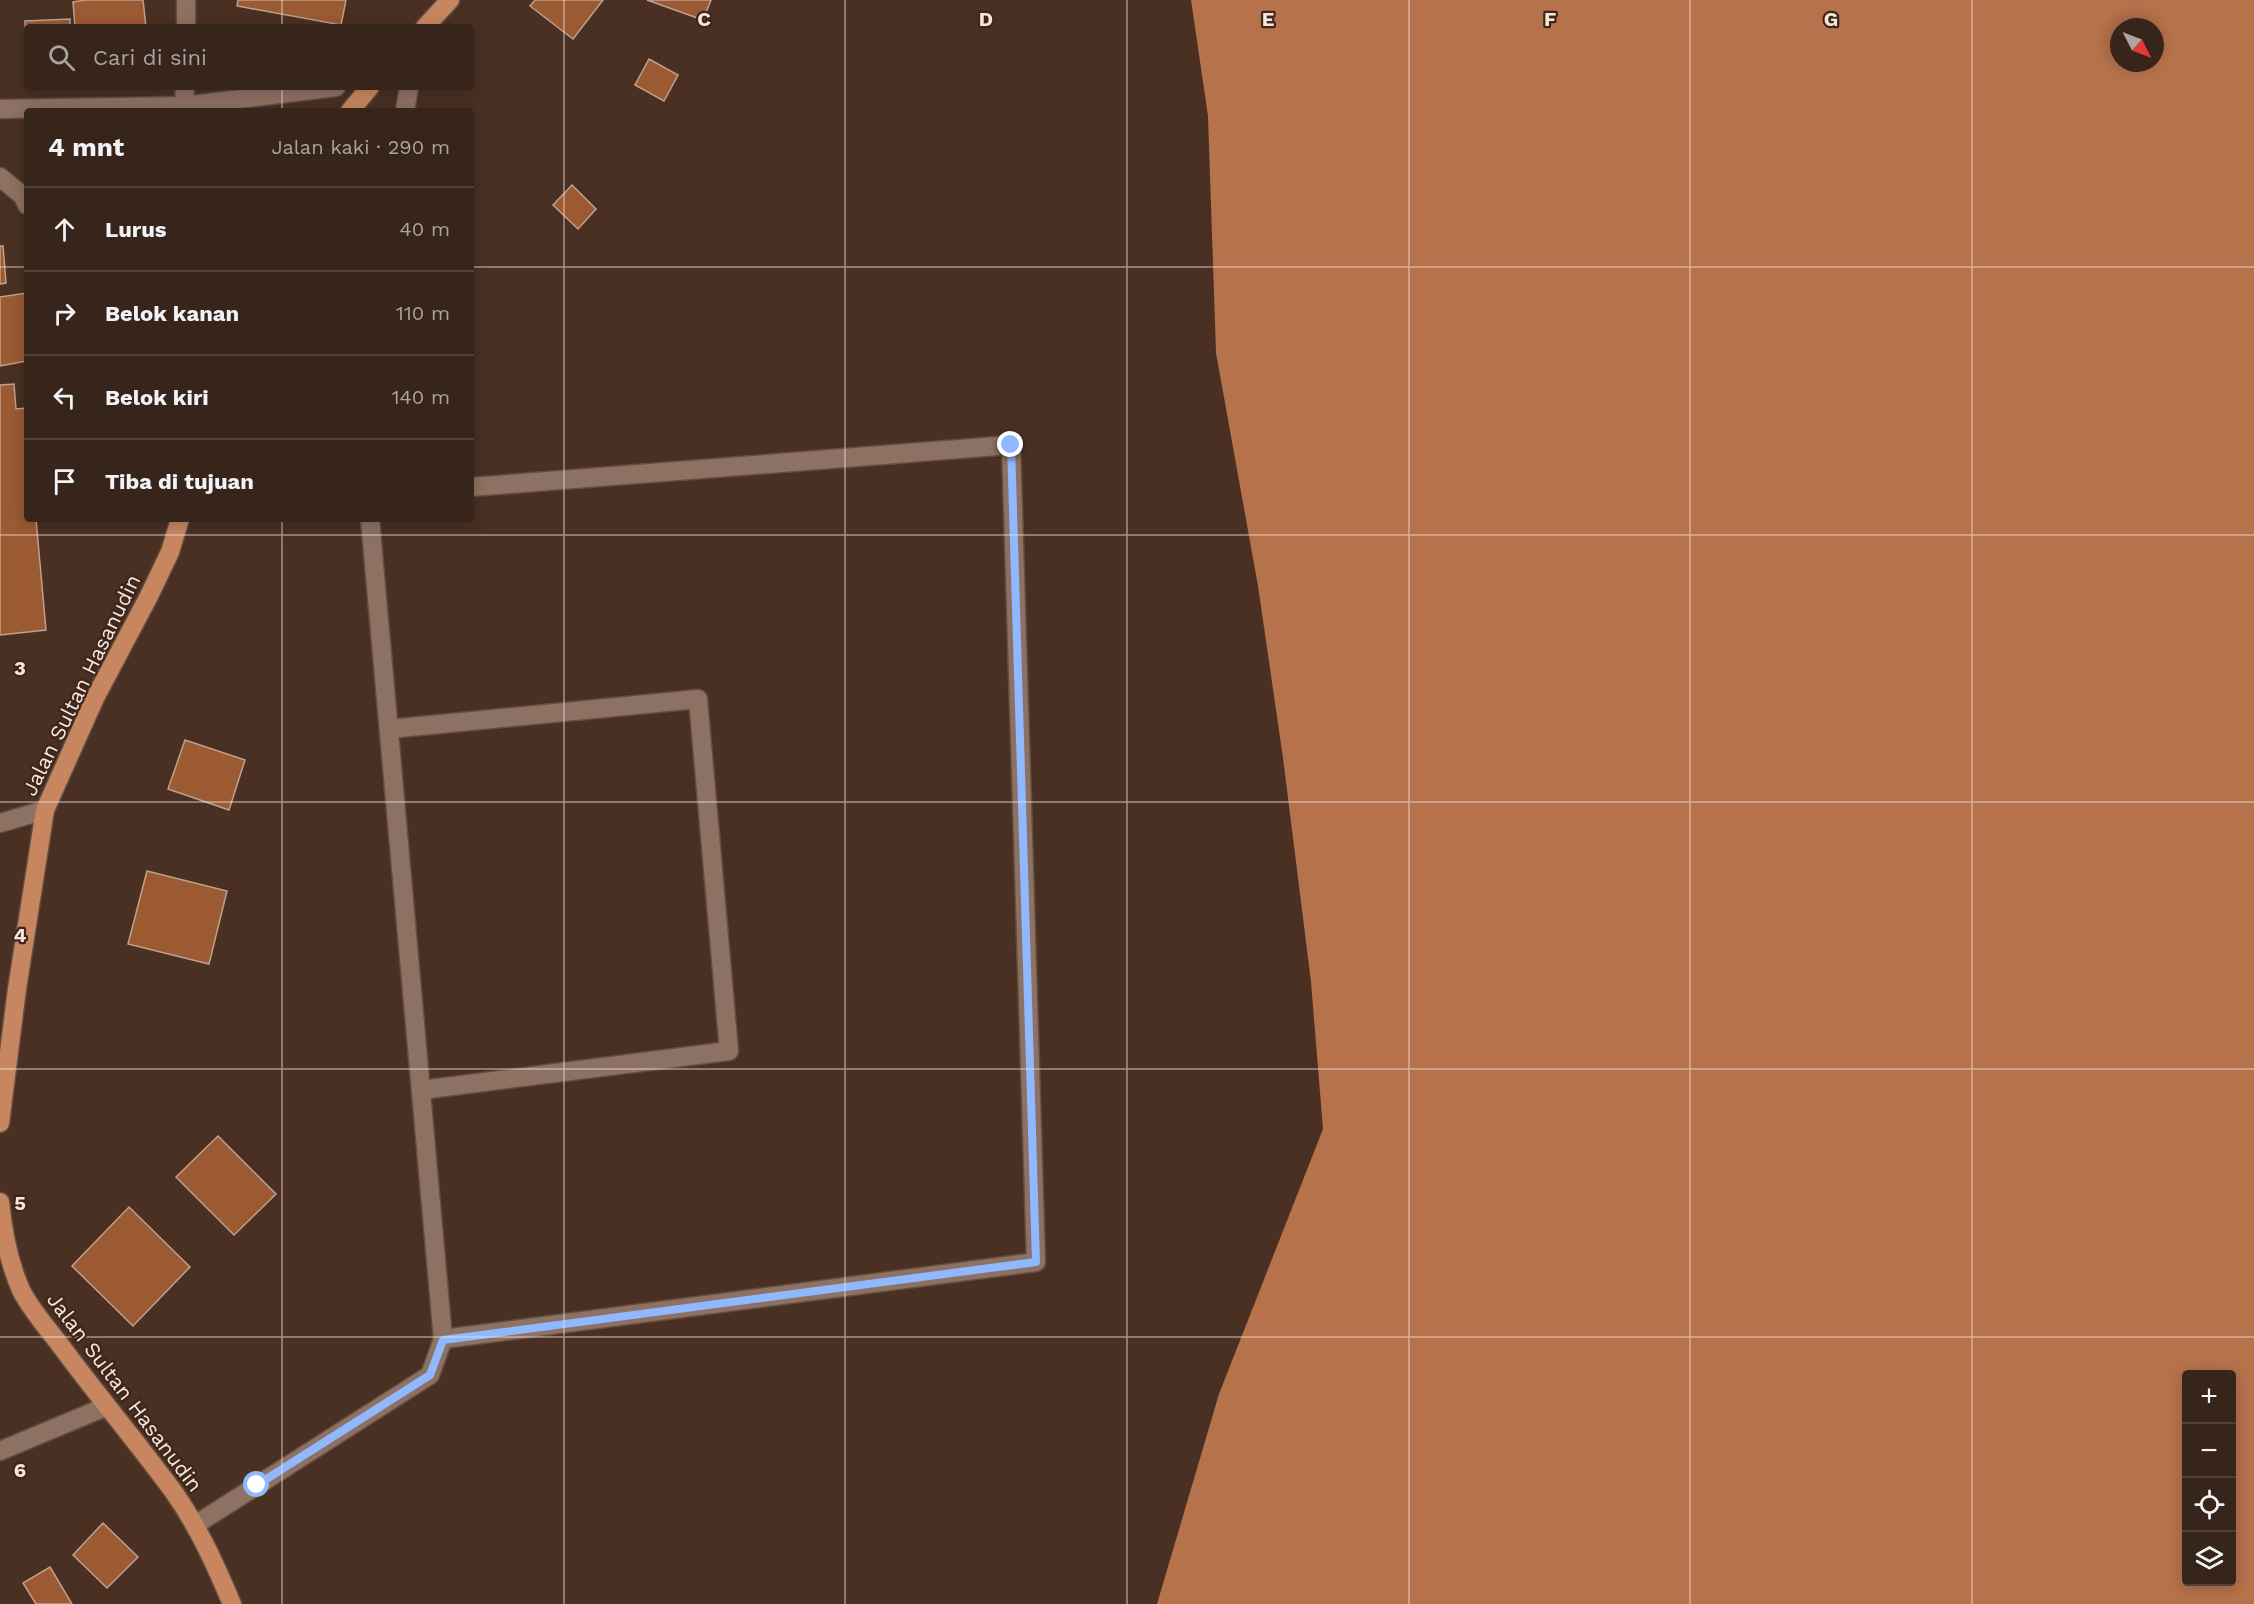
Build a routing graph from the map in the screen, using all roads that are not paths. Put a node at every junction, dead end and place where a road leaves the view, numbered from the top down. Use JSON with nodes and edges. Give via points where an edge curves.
{"nodes":[{"id":1,"x":186,"y":0,"type":"edge"},
{"id":2,"x":450,"y":0,"type":"edge"},
{"id":3,"x":186,"y":24,"type":"edge"},
{"id":4,"x":428,"y":24,"type":"edge"},
{"id":5,"x":185,"y":90,"type":"edge"},
{"id":6,"x":314,"y":90,"type":"edge"},
{"id":7,"x":368,"y":90,"type":"edge"},
{"id":8,"x":408,"y":90,"type":"edge"},
{"id":9,"x":191,"y":107,"type":"edge"},
{"id":10,"x":96,"y":108,"type":"edge"},
{"id":11,"x":352,"y":108,"type":"edge"},
{"id":12,"x":406,"y":108,"type":"edge"},
{"id":13,"x":0,"y":109,"type":"edge"},
{"id":14,"x":24,"y":109,"type":"edge"},
{"id":15,"x":0,"y":177,"type":"edge"},
{"id":16,"x":24,"y":200,"type":"edge"},
{"id":17,"x":474,"y":487,"type":"edge"},
{"id":18,"x":179,"y":522,"type":"edge"},
{"id":19,"x":370,"y":522,"type":"edge"},
{"id":20,"x":389,"y":729,"type":"junction"},
{"id":21,"x":45,"y":810,"type":"junction"},
{"id":22,"x":0,"y":823,"type":"edge"},
{"id":23,"x":421,"y":1090,"type":"junction"},
{"id":24,"x":0,"y":1123,"type":"edge"},
{"id":25,"x":0,"y":1202,"type":"edge"},
{"id":26,"x":443,"y":1340,"type":"junction"},
{"id":27,"x":105,"y":1407,"type":"junction"},
{"id":28,"x":0,"y":1451,"type":"edge"},
{"id":29,"x":195,"y":1525,"type":"junction"},
{"id":30,"x":232,"y":1604,"type":"edge"}],
"edges":[{"from":1,"to":3,"type":"street"},
{"from":2,"to":4,"type":"highway"},
{"from":5,"to":9,"type":"street"},
{"from":6,"to":9,"type":"street"},
{"from":7,"to":11,"type":"highway"},
{"from":8,"to":12,"type":"street"},
{"from":9,"to":10,"type":"street"},
{"from":13,"to":14,"type":"street"},
{"from":15,"to":16,"type":"street"},
{"from":17,"to":26,"type":"street","via":[[1011,445],[1036,1262]]},
{"from":18,"to":21,"type":"highway","name":"Jalan Sultan Hasanudin","via":[[170,552],[95,698]]},
{"from":19,"to":20,"type":"street"},
{"from":20,"to":23,"type":"street"},
{"from":20,"to":23,"type":"street","via":[[698,699],[729,1051]]},
{"from":21,"to":22,"type":"street"},
{"from":21,"to":24,"type":"highway","name":"Jalan Sultan Hasanudin"},
{"from":23,"to":26,"type":"street"},
{"from":25,"to":27,"type":"highway","name":"Jalan Sultan Hasanudin","via":[[11,1263],[22,1292]]},
{"from":26,"to":29,"type":"street","via":[[430,1375]]},
{"from":27,"to":28,"type":"street"},
{"from":27,"to":29,"type":"highway","name":"Jalan Sultan Hasanudin"},
{"from":29,"to":30,"type":"highway","name":"Jalan Sultan Hasanudin"}]}
